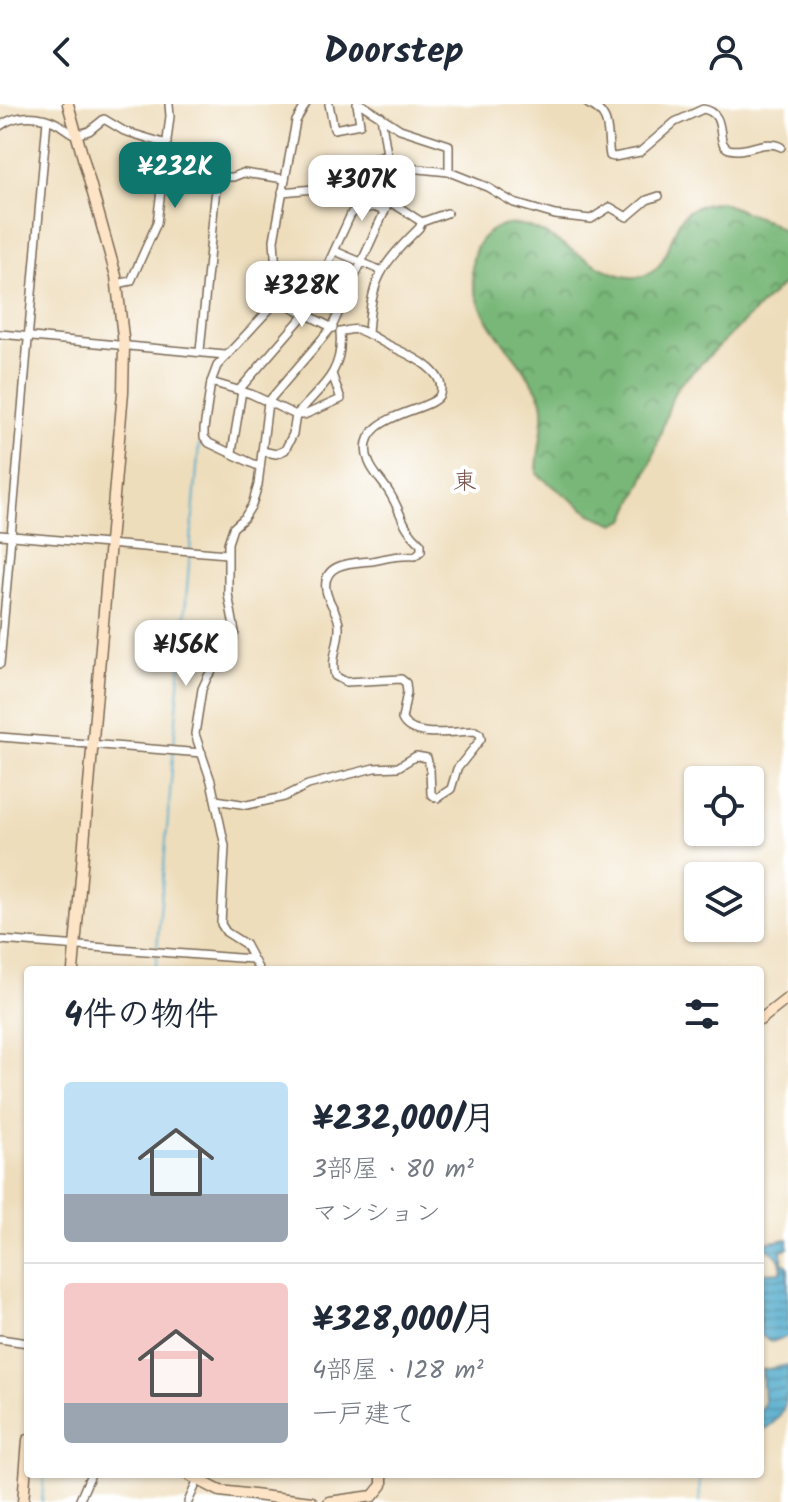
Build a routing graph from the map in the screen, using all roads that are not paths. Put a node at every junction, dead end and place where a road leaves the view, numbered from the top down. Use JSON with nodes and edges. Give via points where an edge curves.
{"nodes":[{"id":1,"x":68,"y":104,"type":"edge"},
{"id":2,"x":169,"y":104,"type":"edge"},
{"id":3,"x":306,"y":104,"type":"edge"},
{"id":4,"x":329,"y":104,"type":"edge"},
{"id":5,"x":359,"y":104,"type":"edge"},
{"id":6,"x":588,"y":104,"type":"edge"},
{"id":7,"x":381,"y":116,"type":"junction"},
{"id":8,"x":47,"y":120,"type":"junction"},
{"id":9,"x":0,"y":126,"type":"edge"},
{"id":10,"x":76,"y":135,"type":"junction"},
{"id":11,"x":167,"y":144,"type":"junction"},
{"id":12,"x":781,"y":147,"type":"dead end"},
{"id":13,"x":387,"y":154,"type":"junction"},
{"id":14,"x":165,"y":163,"type":"junction"},
{"id":15,"x":388,"y":166,"type":"junction"},
{"id":16,"x":449,"y":172,"type":"junction"},
{"id":17,"x":217,"y":177,"type":"junction"},
{"id":18,"x":285,"y":179,"type":"junction"},
{"id":19,"x":282,"y":192,"type":"junction"},
{"id":20,"x":659,"y":196,"type":"dead end"},
{"id":21,"x":386,"y":206,"type":"junction"},
{"id":22,"x":447,"y":213,"type":"dead end"},
{"id":23,"x":422,"y":222,"type":"junction"},
{"id":24,"x":335,"y":251,"type":"junction"},
{"id":25,"x":361,"y":262,"type":"junction"},
{"id":26,"x":382,"y":271,"type":"junction"},
{"id":27,"x":117,"y":284,"type":"junction"},
{"id":28,"x":278,"y":300,"type":"junction"},
{"id":29,"x":305,"y":314,"type":"junction"},
{"id":30,"x":336,"y":329,"type":"junction"},
{"id":31,"x":0,"y":334,"type":"edge"},
{"id":32,"x":368,"y":334,"type":"junction"},
{"id":33,"x":28,"y":336,"type":"junction"},
{"id":34,"x":124,"y":346,"type":"junction"},
{"id":35,"x":200,"y":351,"type":"junction"},
{"id":36,"x":225,"y":355,"type":"junction"},
{"id":37,"x":332,"y":374,"type":"junction"},
{"id":38,"x":211,"y":382,"type":"junction"},
{"id":39,"x":240,"y":391,"type":"junction"},
{"id":40,"x":268,"y":402,"type":"junction"},
{"id":41,"x":296,"y":415,"type":"junction"},
{"id":42,"x":262,"y":451,"type":"junction"},
{"id":43,"x":232,"y":452,"type":"junction"},
{"id":44,"x":260,"y":467,"type":"junction"},
{"id":45,"x":0,"y":535,"type":"edge"},
{"id":46,"x":11,"y":535,"type":"junction"},
{"id":47,"x":110,"y":544,"type":"junction"},
{"id":48,"x":227,"y":554,"type":"junction"},
{"id":49,"x":0,"y":664,"type":"edge"},
{"id":50,"x":0,"y":737,"type":"edge"},
{"id":51,"x":94,"y":744,"type":"junction"},
{"id":52,"x":202,"y":753,"type":"junction"},
{"id":53,"x":216,"y":800,"type":"junction"},
{"id":54,"x":0,"y":940,"type":"edge"},
{"id":55,"x":75,"y":947,"type":"junction"},
{"id":56,"x":252,"y":959,"type":"junction"},
{"id":57,"x":73,"y":966,"type":"edge"},
{"id":58,"x":256,"y":966,"type":"edge"},
{"id":59,"x":788,"y":998,"type":"edge"},
{"id":60,"x":764,"y":1017,"type":"edge"},
{"id":61,"x":0,"y":1339,"type":"edge"},
{"id":62,"x":24,"y":1342,"type":"edge"},
{"id":63,"x":25,"y":1478,"type":"edge"},
{"id":64,"x":89,"y":1478,"type":"edge"},
{"id":65,"x":192,"y":1478,"type":"edge"},
{"id":66,"x":194,"y":1478,"type":"edge"},
{"id":67,"x":382,"y":1478,"type":"edge"},
{"id":68,"x":294,"y":1501,"type":"edge"},
{"id":69,"x":23,"y":1502,"type":"edge"},
{"id":70,"x":79,"y":1502,"type":"edge"},
{"id":71,"x":188,"y":1502,"type":"edge"},
{"id":72,"x":312,"y":1502,"type":"edge"},
{"id":73,"x":329,"y":1502,"type":"edge"}],
"edges":[{"from":1,"to":10,"type":"street"},
{"from":2,"to":11,"type":"street"},
{"from":3,"to":18,"type":"street","via":[[296,121]]},
{"from":4,"to":5,"type":"street","via":[[334,129],[360,124]]},
{"from":5,"to":7,"type":"street"},
{"from":6,"to":12,"type":"street","via":[[604,115],[614,157],[640,152],[675,122],[703,109],[721,125],[726,148],[774,143]]},
{"from":7,"to":13,"type":"street"},
{"from":7,"to":16,"type":"street","via":[[400,129],[449,145]]},
{"from":8,"to":9,"type":"street","via":[[20,115]]},
{"from":8,"to":10,"type":"street"},
{"from":8,"to":33,"type":"street"},
{"from":10,"to":11,"type":"street","via":[[104,119]]},
{"from":10,"to":27,"type":"street"},
{"from":11,"to":14,"type":"street"},
{"from":13,"to":15,"type":"street"},
{"from":13,"to":19,"type":"street","via":[[324,188]]},
{"from":14,"to":17,"type":"street"},
{"from":14,"to":27,"type":"street","via":[[157,223],[131,281]]},
{"from":15,"to":16,"type":"street"},
{"from":15,"to":21,"type":"street"},
{"from":16,"to":20,"type":"street","via":[[526,208],[581,219],[595,218],[610,207],[627,217]]},
{"from":17,"to":18,"type":"street","via":[[243,173]]},
{"from":17,"to":35,"type":"street"},
{"from":18,"to":19,"type":"street"},
{"from":19,"to":28,"type":"street","via":[[274,240]]},
{"from":21,"to":23,"type":"street","via":[[404,208]]},
{"from":21,"to":24,"type":"street","via":[[352,212]]},
{"from":21,"to":25,"type":"street"},
{"from":22,"to":23,"type":"street"},
{"from":23,"to":26,"type":"street"},
{"from":24,"to":25,"type":"street"},
{"from":24,"to":29,"type":"street"},
{"from":25,"to":26,"type":"street"},
{"from":25,"to":30,"type":"street"},
{"from":26,"to":32,"type":"street","via":[[370,300]]},
{"from":27,"to":34,"type":"street"},
{"from":28,"to":29,"type":"street"},
{"from":28,"to":36,"type":"street"},
{"from":29,"to":30,"type":"street"},
{"from":29,"to":39,"type":"street"},
{"from":30,"to":32,"type":"street"},
{"from":30,"to":37,"type":"street","via":[[340,358]]},
{"from":30,"to":40,"type":"street"},
{"from":31,"to":33,"type":"street"},
{"from":32,"to":53,"type":"street","via":[[423,362],[441,384],[440,396],[384,422],[368,440],[367,459],[421,551],[415,556],[345,562],[326,580],[338,618],[335,676],[346,682],[401,679],[407,685],[402,719],[408,729],[475,731],[481,739],[441,797],[431,794],[427,758],[416,756],[398,767],[308,785],[284,797],[247,805]]},
{"from":33,"to":34,"type":"street"},
{"from":33,"to":46,"type":"street"},
{"from":34,"to":35,"type":"street"},
{"from":34,"to":47,"type":"street"},
{"from":35,"to":36,"type":"street"},
{"from":36,"to":38,"type":"street"},
{"from":37,"to":41,"type":"street"},
{"from":37,"to":41,"type":"street","via":[[341,399]]},
{"from":38,"to":39,"type":"street"},
{"from":38,"to":43,"type":"street","via":[[204,437]]},
{"from":39,"to":40,"type":"street"},
{"from":39,"to":43,"type":"street"},
{"from":40,"to":41,"type":"street"},
{"from":40,"to":42,"type":"street"},
{"from":41,"to":42,"type":"street","via":[[285,450]]},
{"from":42,"to":44,"type":"street"},
{"from":43,"to":44,"type":"street"},
{"from":44,"to":48,"type":"street","via":[[252,505],[233,528]]},
{"from":45,"to":46,"type":"street"},
{"from":46,"to":47,"type":"street"},
{"from":46,"to":49,"type":"street"},
{"from":47,"to":48,"type":"street"},
{"from":47,"to":51,"type":"street"},
{"from":48,"to":52,"type":"street","via":[[235,632],[202,689],[195,734]]},
{"from":50,"to":51,"type":"street"},
{"from":51,"to":52,"type":"street"},
{"from":51,"to":55,"type":"street"},
{"from":52,"to":53,"type":"street"},
{"from":53,"to":56,"type":"street","via":[[225,846],[221,924],[245,944]]},
{"from":54,"to":55,"type":"street"},
{"from":55,"to":56,"type":"street"},
{"from":55,"to":57,"type":"street"},
{"from":56,"to":58,"type":"street"},
{"from":59,"to":60,"type":"street"},
{"from":61,"to":62,"type":"street"},
{"from":63,"to":69,"type":"street"},
{"from":64,"to":70,"type":"street"},
{"from":65,"to":71,"type":"street"},
{"from":66,"to":68,"type":"street","via":[[226,1492]]},
{"from":67,"to":73,"type":"street","via":[[373,1496]]},
{"from":68,"to":72,"type":"street"}]}
